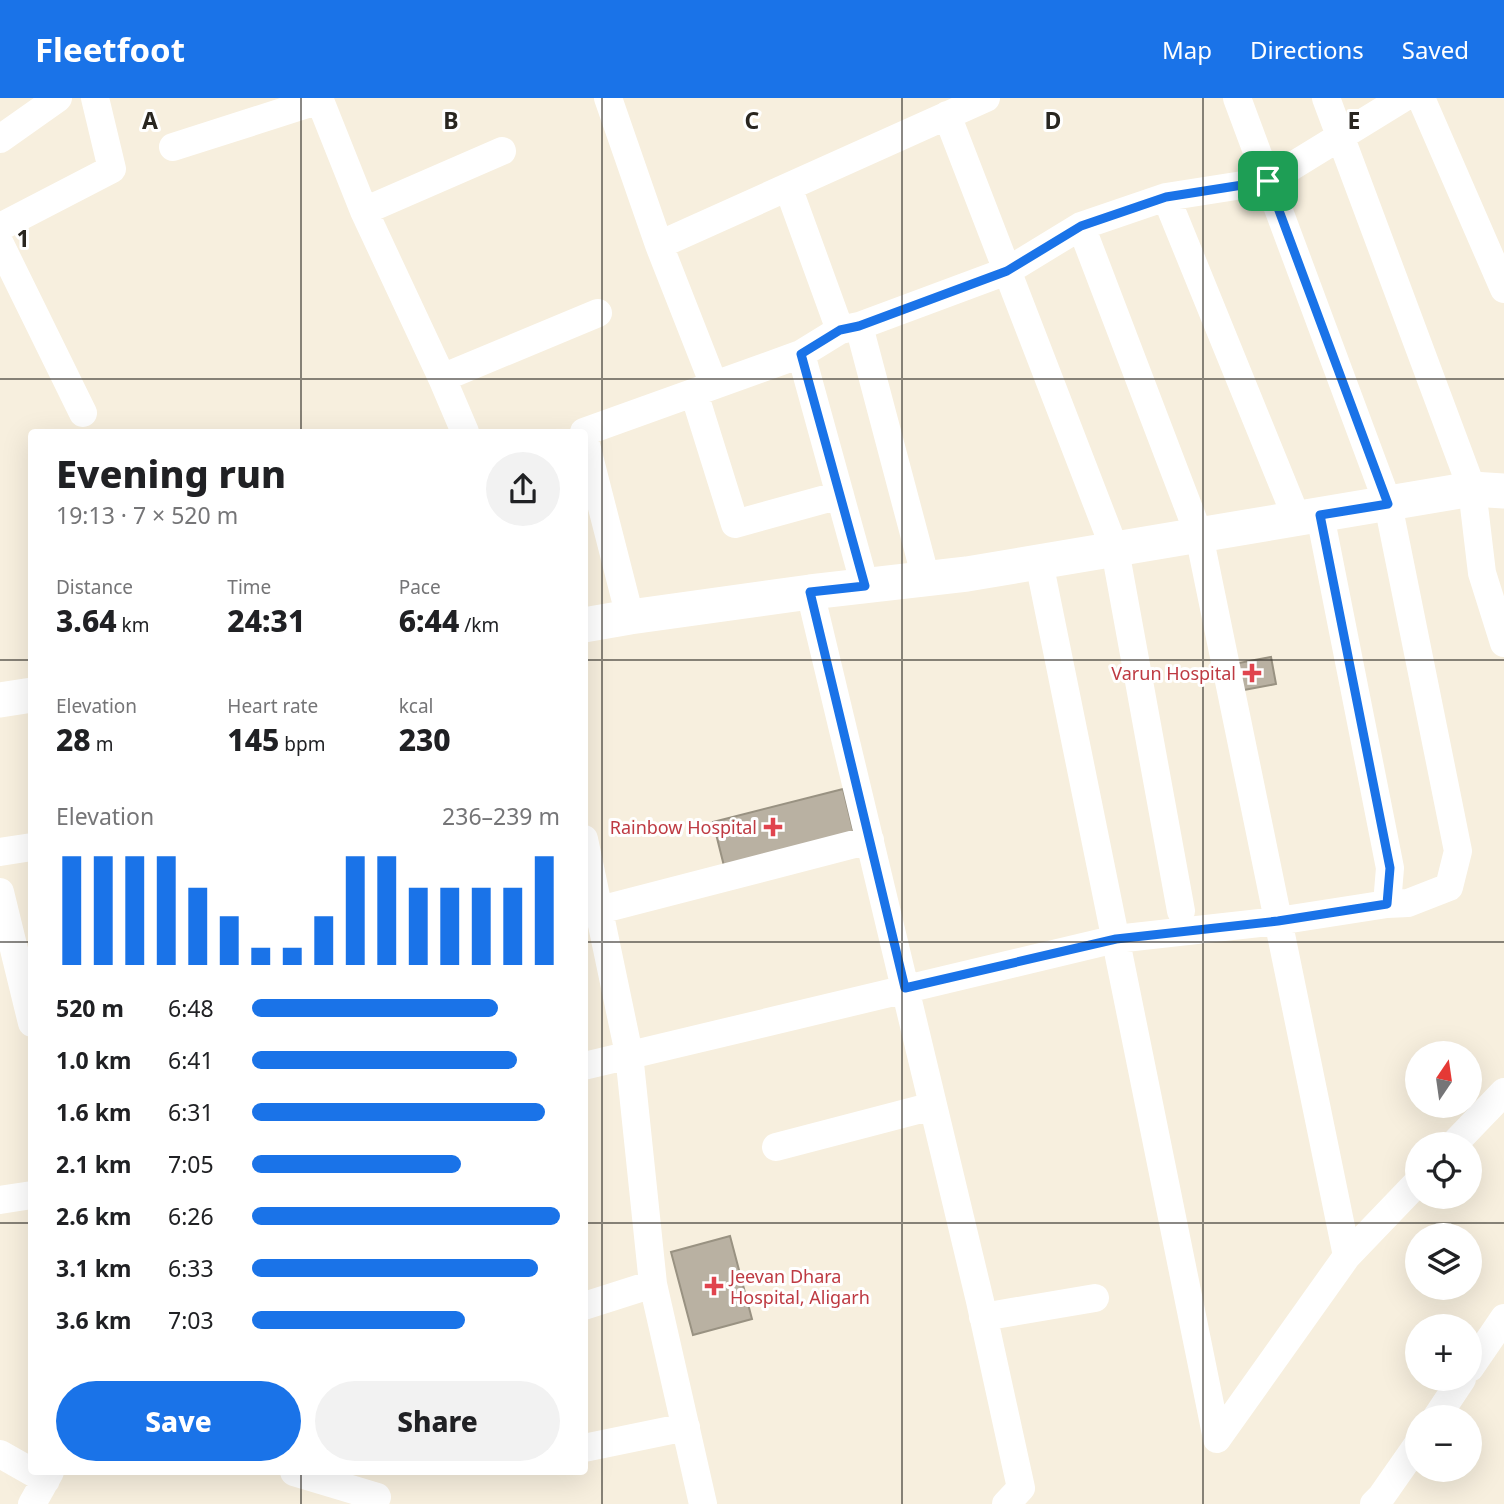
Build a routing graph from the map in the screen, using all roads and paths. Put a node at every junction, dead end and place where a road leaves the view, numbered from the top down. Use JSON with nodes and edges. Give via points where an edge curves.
{"nodes":[{"id":1,"x":58,"y":98,"type":"edge"},
{"id":2,"x":95,"y":98,"type":"edge"},
{"id":3,"x":608,"y":98,"type":"edge"},
{"id":4,"x":986,"y":98,"type":"edge"},
{"id":5,"x":1237,"y":98,"type":"edge"},
{"id":6,"x":1326,"y":98,"type":"edge"},
{"id":7,"x":1403,"y":98,"type":"edge"},
{"id":8,"x":1421,"y":98,"type":"edge"},
{"id":9,"x":320,"y":99,"type":"edge"},
{"id":10,"x":947,"y":115,"type":"junction"},
{"id":11,"x":1340,"y":136,"type":"junction"},
{"id":12,"x":0,"y":139,"type":"edge"},
{"id":13,"x":173,"y":147,"type":"dead end"},
{"id":14,"x":502,"y":151,"type":"dead end"},
{"id":15,"x":1268,"y":181,"type":"junction"},
{"id":16,"x":788,"y":187,"type":"junction"},
{"id":17,"x":1166,"y":197,"type":"junction"},
{"id":18,"x":364,"y":211,"type":"junction"},
{"id":19,"x":1081,"y":226,"type":"junction"},
{"id":20,"x":0,"y":227,"type":"edge"},
{"id":21,"x":0,"y":243,"type":"edge"},
{"id":22,"x":659,"y":245,"type":"junction"},
{"id":23,"x":1007,"y":271,"type":"junction"},
{"id":24,"x":1504,"y":289,"type":"edge"},
{"id":25,"x":598,"y":313,"type":"dead end"},
{"id":26,"x":850,"y":328,"type":"junction"},
{"id":27,"x":801,"y":354,"type":"junction"},
{"id":28,"x":442,"y":378,"type":"junction"},
{"id":29,"x":704,"y":389,"type":"junction"},
{"id":30,"x":83,"y":413,"type":"dead end"},
{"id":31,"x":464,"y":429,"type":"edge"},
{"id":32,"x":588,"y":433,"type":"edge"},
{"id":33,"x":588,"y":451,"type":"edge"},
{"id":34,"x":1488,"y":490,"type":"edge"},
{"id":35,"x":840,"y":495,"type":"junction"},
{"id":36,"x":1388,"y":504,"type":"junction"},
{"id":37,"x":1308,"y":517,"type":"junction"},
{"id":38,"x":1199,"y":535,"type":"junction"},
{"id":39,"x":1115,"y":550,"type":"junction"},
{"id":40,"x":1039,"y":562,"type":"junction"},
{"id":41,"x":926,"y":579,"type":"junction"},
{"id":42,"x":865,"y":586,"type":"junction"},
{"id":43,"x":810,"y":592,"type":"junction"},
{"id":44,"x":630,"y":617,"type":"junction"},
{"id":45,"x":588,"y":624,"type":"edge"},
{"id":46,"x":1504,"y":643,"type":"edge"},
{"id":47,"x":28,"y":696,"type":"edge"},
{"id":48,"x":0,"y":700,"type":"edge"},
{"id":49,"x":870,"y":840,"type":"junction"},
{"id":50,"x":28,"y":848,"type":"edge"},
{"id":51,"x":0,"y":852,"type":"edge"},
{"id":52,"x":588,"y":875,"type":"edge"},
{"id":53,"x":0,"y":892,"type":"edge"},
{"id":54,"x":1387,"y":904,"type":"junction"},
{"id":55,"x":1181,"y":911,"type":"dead end"},
{"id":56,"x":591,"y":912,"type":"edge"},
{"id":57,"x":1278,"y":921,"type":"junction"},
{"id":58,"x":1116,"y":939,"type":"junction"},
{"id":59,"x":905,"y":988,"type":"junction"},
{"id":60,"x":28,"y":1007,"type":"edge"},
{"id":61,"x":629,"y":1054,"type":"junction"},
{"id":62,"x":588,"y":1065,"type":"edge"},
{"id":63,"x":1504,"y":1092,"type":"edge"},
{"id":64,"x":933,"y":1106,"type":"junction"},
{"id":65,"x":1466,"y":1132,"type":"edge"},
{"id":66,"x":776,"y":1147,"type":"dead end"},
{"id":67,"x":28,"y":1196,"type":"edge"},
{"id":68,"x":1405,"y":1196,"type":"edge"},
{"id":69,"x":0,"y":1200,"type":"edge"},
{"id":70,"x":1347,"y":1256,"type":"junction"},
{"id":71,"x":653,"y":1284,"type":"junction"},
{"id":72,"x":1095,"y":1298,"type":"dead end"},
{"id":73,"x":588,"y":1305,"type":"edge"},
{"id":74,"x":983,"y":1317,"type":"junction"},
{"id":75,"x":1504,"y":1318,"type":"edge"},
{"id":76,"x":1482,"y":1350,"type":"edge"},
{"id":77,"x":685,"y":1427,"type":"junction"},
{"id":78,"x":588,"y":1447,"type":"edge"},
{"id":79,"x":0,"y":1454,"type":"edge"},
{"id":80,"x":1405,"y":1465,"type":"edge"},
{"id":81,"x":28,"y":1475,"type":"edge"},
{"id":82,"x":307,"y":1475,"type":"edge"},
{"id":83,"x":376,"y":1491,"type":"edge"},
{"id":84,"x":1382,"y":1502,"type":"edge"},
{"id":85,"x":703,"y":1504,"type":"edge"},
{"id":86,"x":1006,"y":1504,"type":"edge"}],
"edges":[{"from":1,"to":12,"type":"street"},
{"from":2,"to":20,"type":"street","via":[[112,169]]},
{"from":3,"to":22,"type":"street"},
{"from":4,"to":10,"type":"street"},
{"from":5,"to":15,"type":"street"},
{"from":6,"to":11,"type":"street"},
{"from":7,"to":11,"type":"street"},
{"from":8,"to":24,"type":"street"},
{"from":9,"to":13,"type":"street"},
{"from":9,"to":18,"type":"street"},
{"from":10,"to":16,"type":"street"},
{"from":10,"to":23,"type":"street"},
{"from":11,"to":15,"type":"street"},
{"from":11,"to":34,"type":"street"},
{"from":14,"to":18,"type":"street"},
{"from":15,"to":17,"type":"street"},
{"from":15,"to":36,"type":"street"},
{"from":16,"to":22,"type":"street"},
{"from":16,"to":26,"type":"street"},
{"from":17,"to":19,"type":"street"},
{"from":17,"to":37,"type":"street"},
{"from":18,"to":28,"type":"street"},
{"from":19,"to":23,"type":"street"},
{"from":19,"to":38,"type":"street"},
{"from":21,"to":30,"type":"street"},
{"from":22,"to":29,"type":"street"},
{"from":23,"to":26,"type":"street"},
{"from":23,"to":39,"type":"street"},
{"from":25,"to":28,"type":"street"},
{"from":26,"to":27,"type":"street"},
{"from":26,"to":41,"type":"street"},
{"from":27,"to":29,"type":"street"},
{"from":27,"to":35,"type":"street"},
{"from":28,"to":31,"type":"street"},
{"from":29,"to":32,"type":"street"},
{"from":29,"to":35,"type":"street","via":[[736,524]]},
{"from":33,"to":44,"type":"street"},
{"from":34,"to":36,"type":"street"},
{"from":34,"to":46,"type":"street","via":[[1482,573]]},
{"from":35,"to":42,"type":"street"},
{"from":36,"to":37,"type":"street"},
{"from":36,"to":54,"type":"street","via":[[1458,851],[1449,887],[1408,903]]},
{"from":37,"to":38,"type":"street"},
{"from":37,"to":54,"type":"street","via":[[1390,868]]},
{"from":38,"to":39,"type":"street"},
{"from":38,"to":57,"type":"street"},
{"from":39,"to":40,"type":"street"},
{"from":39,"to":55,"type":"street"},
{"from":40,"to":41,"type":"street"},
{"from":40,"to":58,"type":"street"},
{"from":41,"to":42,"type":"street"},
{"from":42,"to":43,"type":"street"},
{"from":43,"to":44,"type":"street"},
{"from":43,"to":49,"type":"street"},
{"from":44,"to":45,"type":"street"},
{"from":47,"to":48,"type":"street"},
{"from":49,"to":56,"type":"street"},
{"from":49,"to":59,"type":"street"},
{"from":50,"to":51,"type":"street"},
{"from":52,"to":56,"type":"street"},
{"from":53,"to":60,"type":"street"},
{"from":54,"to":57,"type":"street"},
{"from":56,"to":61,"type":"street"},
{"from":57,"to":58,"type":"street"},
{"from":57,"to":70,"type":"street"},
{"from":58,"to":59,"type":"street"},
{"from":58,"to":70,"type":"street","via":[[1217,1438]]},
{"from":59,"to":61,"type":"street"},
{"from":59,"to":64,"type":"street"},
{"from":61,"to":62,"type":"street"},
{"from":61,"to":71,"type":"street"},
{"from":63,"to":65,"type":"street"},
{"from":64,"to":66,"type":"street"},
{"from":64,"to":74,"type":"street"},
{"from":67,"to":69,"type":"street"},
{"from":68,"to":70,"type":"street"},
{"from":71,"to":73,"type":"street"},
{"from":71,"to":77,"type":"street"},
{"from":72,"to":74,"type":"street"},
{"from":74,"to":86,"type":"street","via":[[1021,1488]]},
{"from":75,"to":76,"type":"street"},
{"from":77,"to":78,"type":"street"},
{"from":77,"to":85,"type":"street"},
{"from":79,"to":81,"type":"street"},
{"from":80,"to":84,"type":"street"},
{"from":82,"to":83,"type":"street"}]}
